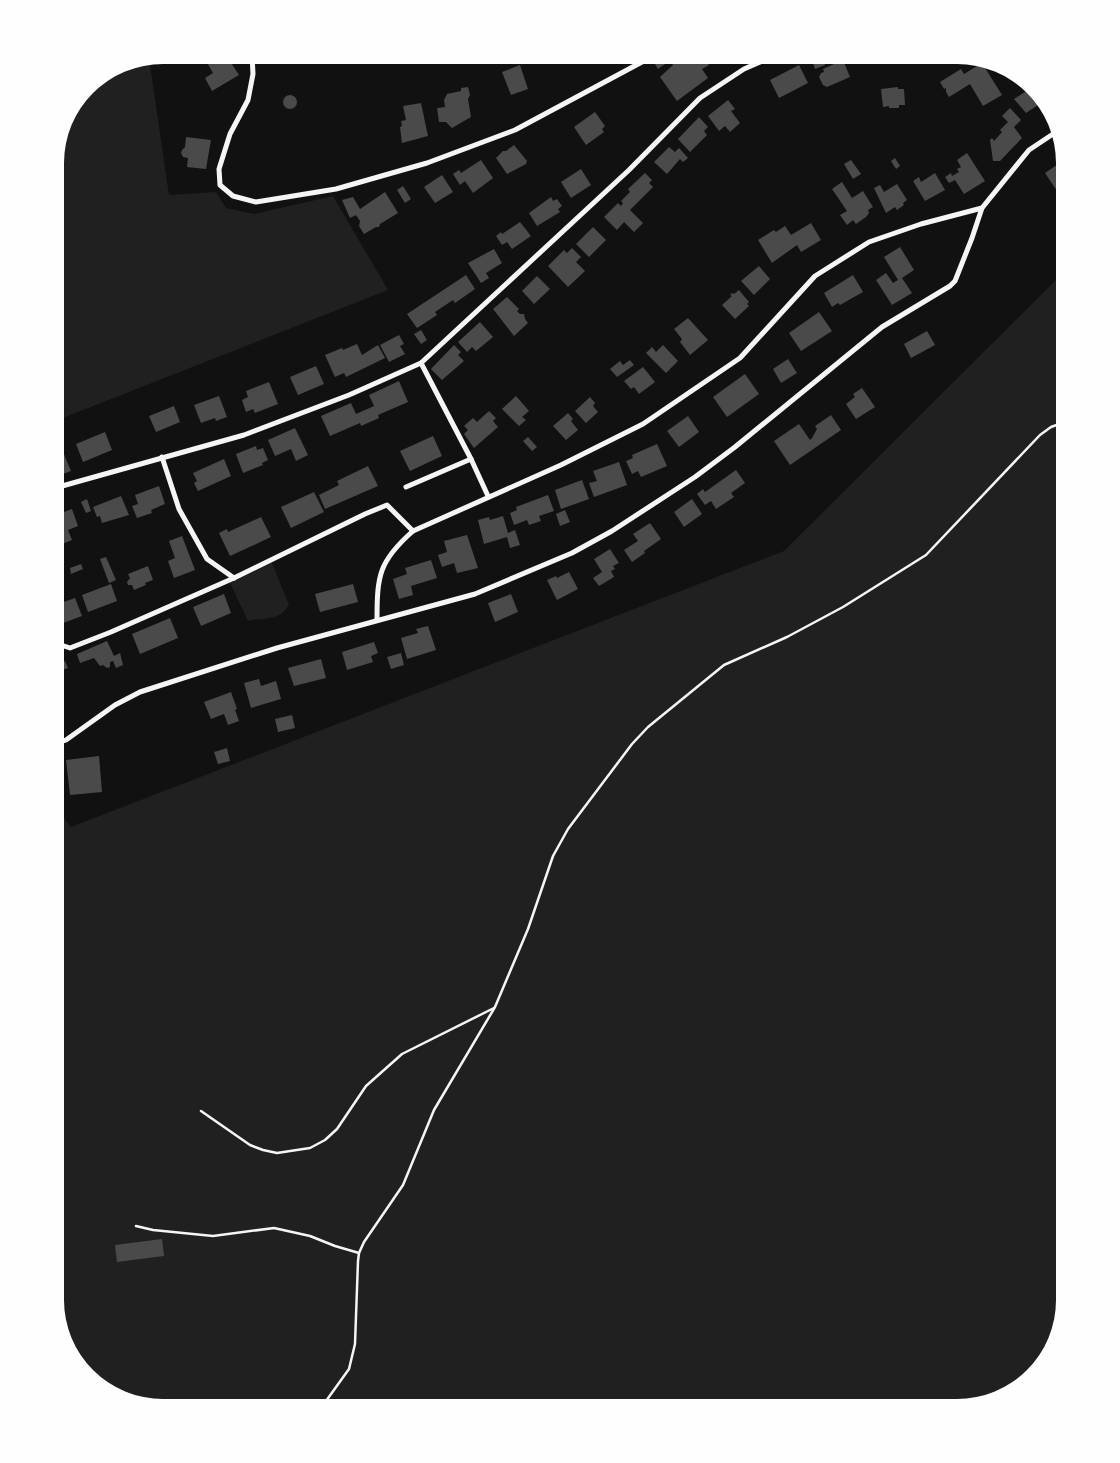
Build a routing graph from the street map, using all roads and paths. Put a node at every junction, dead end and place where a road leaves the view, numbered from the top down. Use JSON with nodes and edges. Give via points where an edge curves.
{"nodes":[{"id":1,"x":252,"y":64,"type":"edge"},
{"id":2,"x":637,"y":64,"type":"edge"},
{"id":3,"x":755,"y":64,"type":"edge"},
{"id":4,"x":1052,"y":135,"type":"edge"},
{"id":5,"x":982,"y":208,"type":"junction"},
{"id":6,"x":421,"y":363,"type":"junction"},
{"id":7,"x":1056,"y":425,"type":"edge"},
{"id":8,"x":162,"y":457,"type":"junction"},
{"id":9,"x":471,"y":459,"type":"junction"},
{"id":10,"x":64,"y":485,"type":"edge"},
{"id":11,"x":406,"y":487,"type":"dead end"},
{"id":12,"x":488,"y":496,"type":"junction"},
{"id":13,"x":414,"y":531,"type":"junction"},
{"id":14,"x":234,"y":578,"type":"junction"},
{"id":15,"x":377,"y":620,"type":"junction"},
{"id":16,"x":64,"y":646,"type":"edge"},
{"id":17,"x":64,"y":741,"type":"edge"},
{"id":18,"x":495,"y":1007,"type":"junction"},
{"id":19,"x":201,"y":1111,"type":"dead end"},
{"id":20,"x":136,"y":1226,"type":"dead end"},
{"id":21,"x":359,"y":1252,"type":"junction"},
{"id":22,"x":328,"y":1399,"type":"edge"}],
"edges":[{"from":1,"to":2,"type":"street","via":[[248,100],[230,134],[220,169],[220,185],[233,196],[256,202],[336,189],[427,164],[515,130]]},
{"from":3,"to":6,"type":"street","via":[[700,98],[629,170]]},
{"from":4,"to":5,"type":"street","via":[[1029,150]]},
{"from":5,"to":12,"type":"street","via":[[869,242],[815,276],[740,358],[643,424],[561,465]]},
{"from":5,"to":15,"type":"street","via":[[955,281],[950,286],[882,327],[736,447],[650,508],[572,553],[474,594]]},
{"from":6,"to":8,"type":"street","via":[[349,395],[244,435]]},
{"from":6,"to":9,"type":"street"},
{"from":7,"to":18,"type":"path","via":[[1040,435],[926,555],[843,607],[724,665],[632,744],[568,829],[553,856]]},
{"from":8,"to":10,"type":"street"},
{"from":8,"to":14,"type":"street","via":[[179,509],[207,559]]},
{"from":9,"to":11,"type":"street"},
{"from":9,"to":12,"type":"street"},
{"from":12,"to":13,"type":"street"},
{"from":13,"to":14,"type":"street","via":[[387,505]]},
{"from":13,"to":15,"type":"street","via":[[394,548],[383,564]]},
{"from":14,"to":16,"type":"street","via":[[111,632],[70,648]]},
{"from":15,"to":17,"type":"street","via":[[140,692],[115,705]]},
{"from":18,"to":19,"type":"path","via":[[402,1054],[366,1086],[337,1129],[310,1148],[285,1152],[263,1150],[250,1145]]},
{"from":18,"to":21,"type":"path","via":[[434,1110],[403,1184]]},
{"from":20,"to":21,"type":"path","via":[[213,1236],[274,1228]]},
{"from":21,"to":22,"type":"path","via":[[355,1344],[346,1375]]}]}
